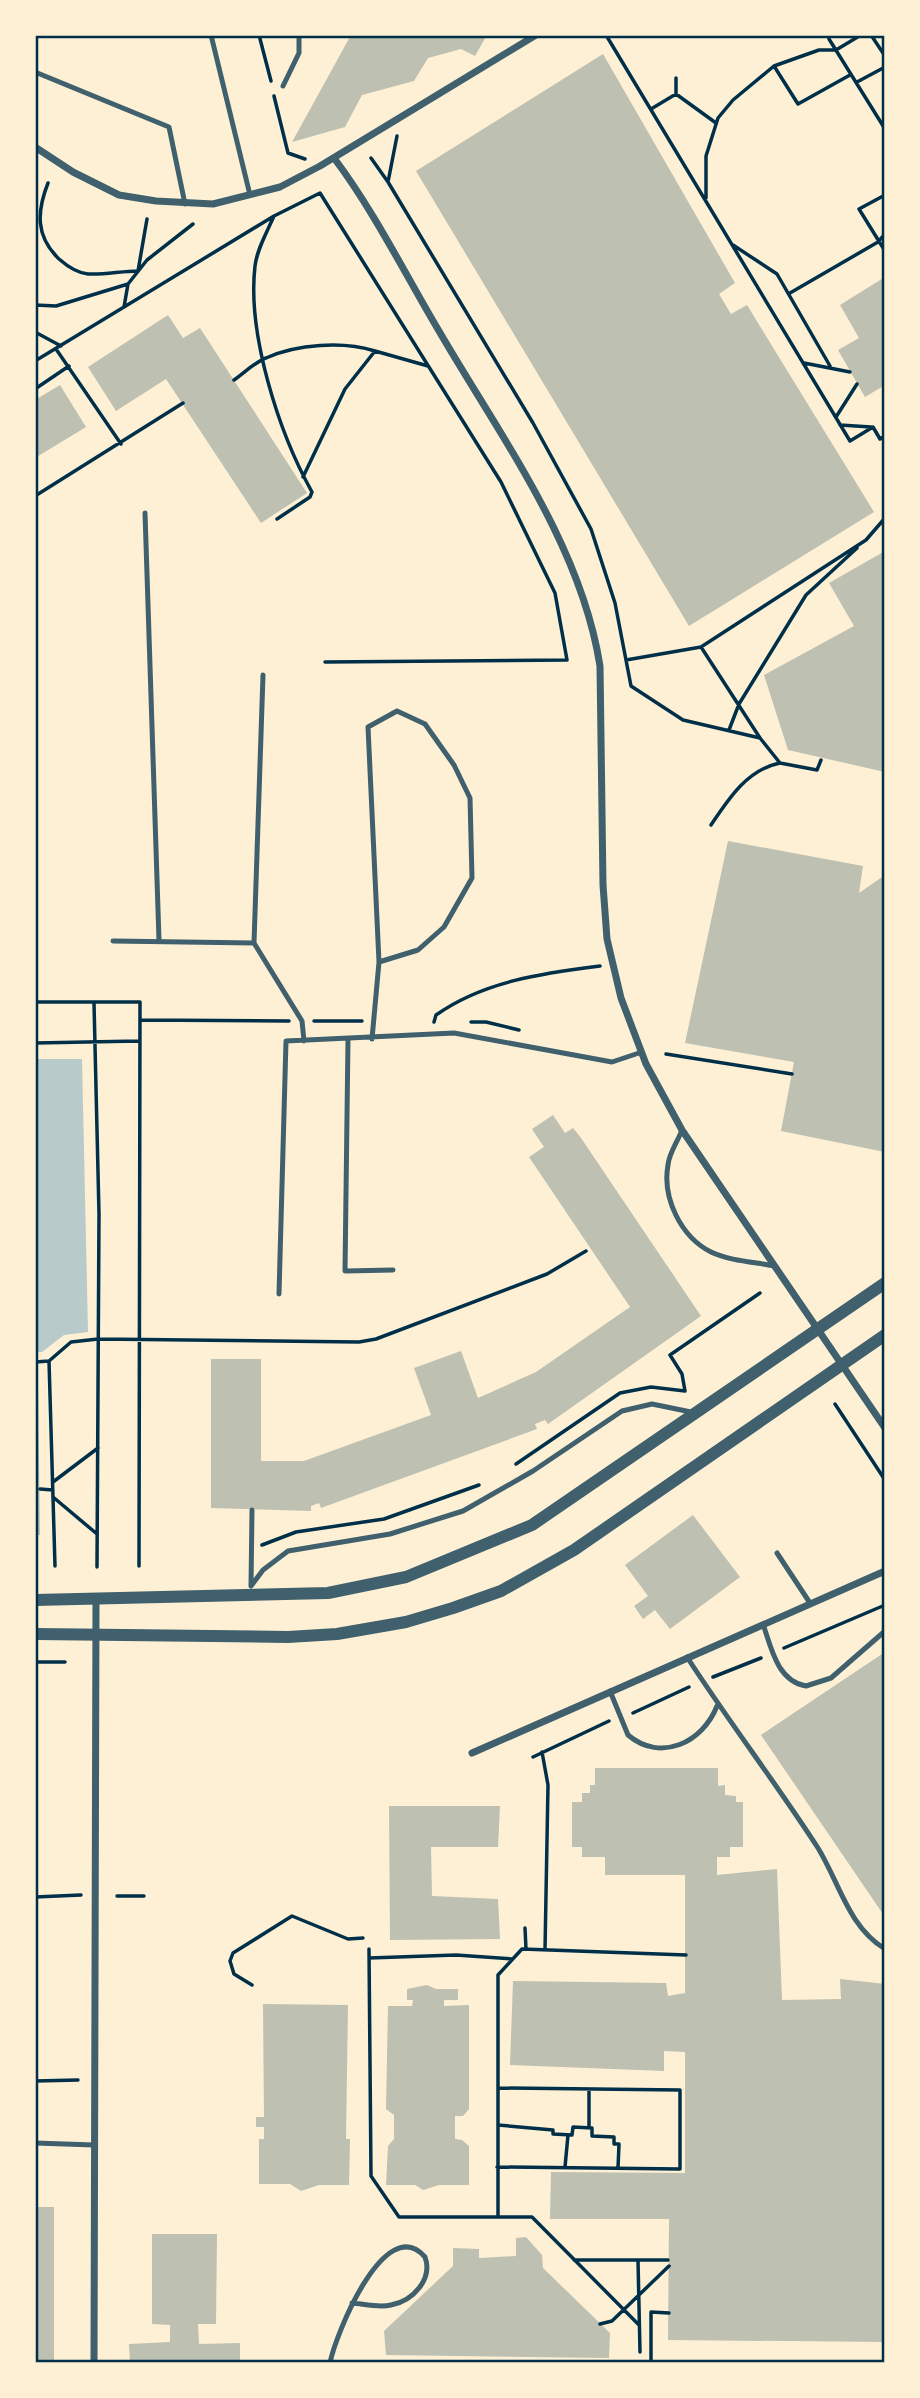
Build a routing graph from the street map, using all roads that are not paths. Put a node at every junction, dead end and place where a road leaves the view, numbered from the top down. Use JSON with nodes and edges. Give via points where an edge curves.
{"nodes":[{"id":1,"x":211,"y":35,"type":"edge"},
{"id":2,"x":299,"y":35,"type":"edge"},
{"id":3,"x":536,"y":35,"type":"edge"},
{"id":4,"x":35,"y":72,"type":"edge"},
{"id":5,"x":283,"y":86,"type":"dead end"},
{"id":6,"x":35,"y":147,"type":"edge"},
{"id":7,"x":334,"y":158,"type":"junction"},
{"id":8,"x":250,"y":195,"type":"junction"},
{"id":9,"x":185,"y":204,"type":"junction"},
{"id":10,"x":145,"y":513,"type":"dead end"},
{"id":11,"x":263,"y":675,"type":"dead end"},
{"id":12,"x":159,"y":940,"type":"junction"},
{"id":13,"x":113,"y":941,"type":"dead end"},
{"id":14,"x":254,"y":943,"type":"junction"},
{"id":15,"x":379,"y":962,"type":"junction"},
{"id":16,"x":348,"y":1039,"type":"junction"},
{"id":17,"x":372,"y":1039,"type":"junction"},
{"id":18,"x":304,"y":1041,"type":"junction"},
{"id":19,"x":642,"y":1052,"type":"junction"},
{"id":20,"x":682,"y":1130,"type":"junction"},
{"id":21,"x":776,"y":1266,"type":"junction"},
{"id":22,"x":393,"y":1270,"type":"dead end"},
{"id":23,"x":885,"y":1283,"type":"edge"},
{"id":24,"x":278,"y":1294,"type":"dead end"},
{"id":25,"x":819,"y":1329,"type":"junction"},
{"id":26,"x":885,"y":1335,"type":"edge"},
{"id":27,"x":843,"y":1364,"type":"junction"},
{"id":28,"x":698,"y":1413,"type":"junction"},
{"id":29,"x":885,"y":1428,"type":"edge"},
{"id":30,"x":252,"y":1510,"type":"dead end"},
{"id":31,"x":777,"y":1553,"type":"dead end"},
{"id":32,"x":885,"y":1572,"type":"edge"},
{"id":33,"x":251,"y":1591,"type":"junction"},
{"id":34,"x":35,"y":1600,"type":"edge"},
{"id":35,"x":96,"y":1600,"type":"junction"},
{"id":36,"x":810,"y":1603,"type":"junction"},
{"id":37,"x":763,"y":1624,"type":"junction"},
{"id":38,"x":885,"y":1631,"type":"edge"},
{"id":39,"x":35,"y":1634,"type":"edge"},
{"id":40,"x":96,"y":1634,"type":"junction"},
{"id":41,"x":687,"y":1657,"type":"junction"},
{"id":42,"x":610,"y":1691,"type":"junction"},
{"id":43,"x":717,"y":1706,"type":"junction"},
{"id":44,"x":472,"y":1753,"type":"dead end"},
{"id":45,"x":885,"y":1950,"type":"edge"},
{"id":46,"x":35,"y":2143,"type":"edge"},
{"id":47,"x":94,"y":2145,"type":"junction"},
{"id":48,"x":352,"y":2303,"type":"junction"},
{"id":49,"x":94,"y":2363,"type":"edge"},
{"id":50,"x":330,"y":2363,"type":"edge"},
{"id":51,"x":850,"y":2363,"type":"edge"},
{"id":52,"x":880,"y":2363,"type":"edge"}],
"edges":[{"from":1,"to":8,"type":"lane"},
{"from":2,"to":5,"type":"lane","via":[[299,53]]},
{"from":3,"to":7,"type":"street"},
{"from":4,"to":9,"type":"lane","via":[[169,127]]},
{"from":6,"to":9,"type":"street","via":[[119,195]]},
{"from":7,"to":8,"type":"street","via":[[280,187]]},
{"from":7,"to":19,"type":"street","via":[[529,484],[570,567],[595,634],[602,723],[603,885],[613,964]]},
{"from":8,"to":9,"type":"street","via":[[213,204]]},
{"from":10,"to":12,"type":"lane"},
{"from":11,"to":14,"type":"lane"},
{"from":12,"to":13,"type":"lane"},
{"from":12,"to":14,"type":"lane"},
{"from":14,"to":18,"type":"lane","via":[[302,1021]]},
{"from":15,"to":15,"type":"lane","via":[[418,950],[444,927],[472,878],[470,798],[425,724],[397,711],[368,727]]},
{"from":15,"to":17,"type":"lane"},
{"from":16,"to":17,"type":"lane"},
{"from":16,"to":18,"type":"lane"},
{"from":16,"to":22,"type":"lane","via":[[345,1271]]},
{"from":17,"to":19,"type":"lane","via":[[454,1033],[612,1062]]},
{"from":18,"to":24,"type":"lane","via":[[286,1041]]},
{"from":19,"to":20,"type":"street"},
{"from":20,"to":21,"type":"street"},
{"from":20,"to":21,"type":"lane","via":[[668,1162],[667,1181],[671,1206],[686,1232],[710,1251]]},
{"from":21,"to":25,"type":"street"},
{"from":23,"to":25,"type":"street"},
{"from":25,"to":27,"type":"street"},
{"from":25,"to":28,"type":"street"},
{"from":26,"to":27,"type":"street"},
{"from":27,"to":29,"type":"street"},
{"from":27,"to":40,"type":"street","via":[[574,1550],[501,1591],[406,1622],[337,1634]]},
{"from":28,"to":33,"type":"street","via":[[561,1507],[487,1546],[406,1577],[328,1593]]},
{"from":28,"to":33,"type":"lane","via":[[652,1404],[622,1411],[463,1511],[390,1534],[288,1551],[263,1570]]},
{"from":30,"to":33,"type":"lane"},
{"from":31,"to":36,"type":"lane"},
{"from":32,"to":36,"type":"street"},
{"from":33,"to":35,"type":"street"},
{"from":34,"to":35,"type":"street"},
{"from":35,"to":40,"type":"street"},
{"from":36,"to":37,"type":"street"},
{"from":37,"to":38,"type":"lane","via":[[773,1653],[791,1681],[813,1686],[831,1678]]},
{"from":37,"to":41,"type":"street"},
{"from":39,"to":40,"type":"street"},
{"from":40,"to":47,"type":"street"},
{"from":41,"to":42,"type":"street"},
{"from":41,"to":43,"type":"lane"},
{"from":42,"to":43,"type":"lane","via":[[628,1735],[653,1747],[694,1739]]},
{"from":42,"to":44,"type":"street"},
{"from":43,"to":45,"type":"lane","via":[[817,1847],[857,1924]]},
{"from":46,"to":47,"type":"lane"},
{"from":47,"to":49,"type":"street"},
{"from":48,"to":48,"type":"lane","via":[[387,2306],[410,2297],[428,2271],[425,2257],[407,2247],[391,2252],[372,2271]]},
{"from":48,"to":50,"type":"lane","via":[[334,2340]]},
{"from":51,"to":52,"type":"lane"}]}
